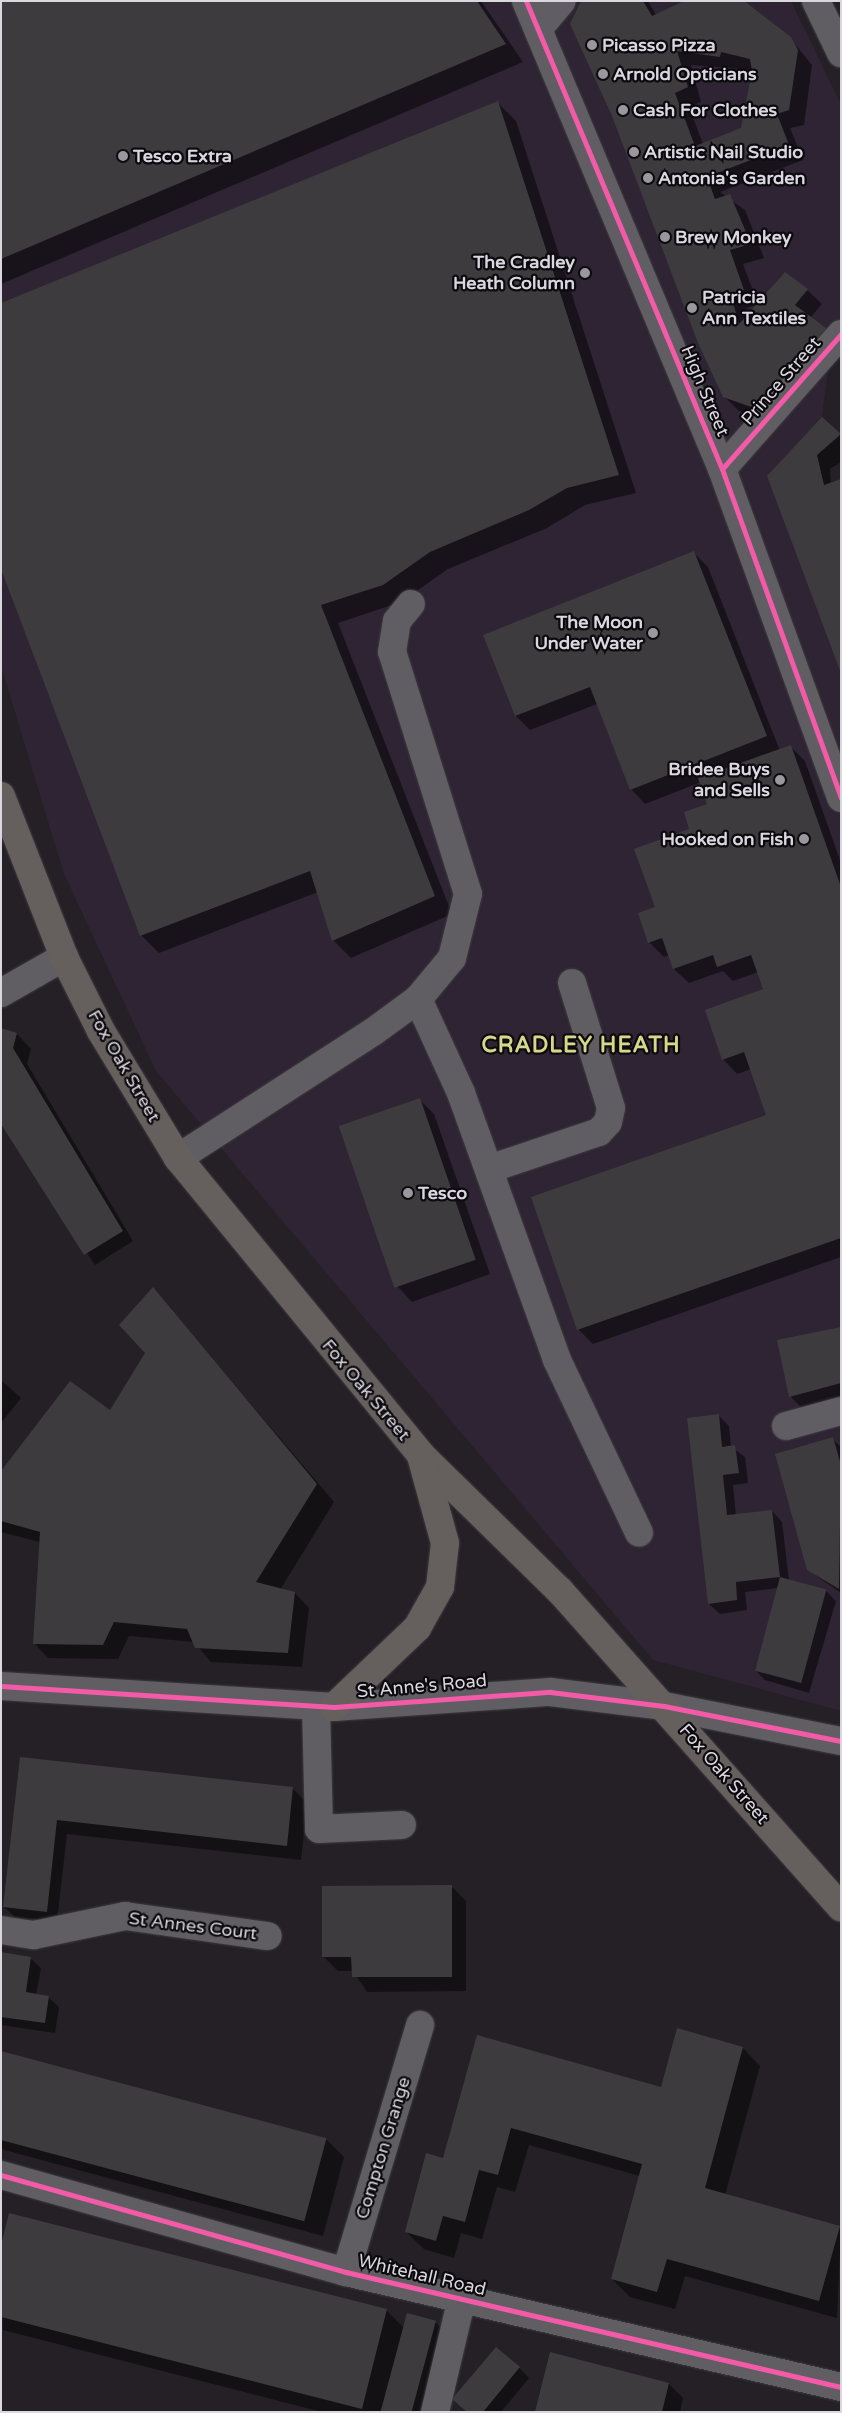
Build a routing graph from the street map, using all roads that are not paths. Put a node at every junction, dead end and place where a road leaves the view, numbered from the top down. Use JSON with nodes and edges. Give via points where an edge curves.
{"nodes":[{"id":1,"x":526,"y":1,"type":"edge"},
{"id":2,"x":562,"y":1,"type":"edge"},
{"id":3,"x":816,"y":1,"type":"edge"},
{"id":4,"x":539,"y":28,"type":"junction"},
{"id":5,"x":841,"y":53,"type":"edge"},
{"id":6,"x":841,"y":334,"type":"edge"},
{"id":7,"x":722,"y":469,"type":"junction"},
{"id":8,"x":411,"y":604,"type":"dead end"},
{"id":9,"x":1,"y":796,"type":"edge"},
{"id":10,"x":841,"y":798,"type":"edge"},
{"id":11,"x":64,"y":957,"type":"junction"},
{"id":12,"x":572,"y":984,"type":"dead end"},
{"id":13,"x":1,"y":993,"type":"edge"},
{"id":14,"x":418,"y":999,"type":"junction"},
{"id":15,"x":178,"y":1158,"type":"junction"},
{"id":16,"x":489,"y":1169,"type":"junction"},
{"id":17,"x":841,"y":1411,"type":"edge"},
{"id":18,"x":786,"y":1426,"type":"dead end"},
{"id":19,"x":421,"y":1455,"type":"junction"},
{"id":20,"x":639,"y":1533,"type":"dead end"},
{"id":21,"x":1,"y":1686,"type":"edge"},
{"id":22,"x":664,"y":1706,"type":"junction"},
{"id":23,"x":325,"y":1707,"type":"junction"},
{"id":24,"x":841,"y":1742,"type":"edge"},
{"id":25,"x":402,"y":1825,"type":"dead end"},
{"id":26,"x":841,"y":1907,"type":"edge"},
{"id":27,"x":1,"y":1930,"type":"edge"},
{"id":28,"x":268,"y":1936,"type":"dead end"},
{"id":29,"x":420,"y":2025,"type":"dead end"},
{"id":30,"x":1,"y":2175,"type":"edge"},
{"id":31,"x":346,"y":2272,"type":"junction"},
{"id":32,"x":462,"y":2298,"type":"junction"},
{"id":33,"x":841,"y":2387,"type":"edge"},
{"id":34,"x":435,"y":2412,"type":"edge"}],
"edges":[{"from":1,"to":4,"type":"street","name":"High Street"},
{"from":2,"to":4,"type":"street"},
{"from":3,"to":5,"type":"street"},
{"from":4,"to":7,"type":"street","name":"High Street"},
{"from":6,"to":7,"type":"street","name":"Prince Street"},
{"from":7,"to":10,"type":"street","name":"High Street"},
{"from":8,"to":14,"type":"street","via":[[397,621],[392,652],[468,894],[452,958]]},
{"from":9,"to":11,"type":"main road","name":"Fox Oak Street"},
{"from":11,"to":13,"type":"street"},
{"from":11,"to":15,"type":"main road","name":"Fox Oak Street","via":[[101,1031]]},
{"from":12,"to":16,"type":"street","via":[[611,1108],[608,1122],[598,1132]]},
{"from":14,"to":15,"type":"street"},
{"from":14,"to":16,"type":"street","via":[[461,1093]]},
{"from":15,"to":19,"type":"main road","name":"Fox Oak Street"},
{"from":16,"to":20,"type":"street","via":[[558,1360]]},
{"from":17,"to":18,"type":"street"},
{"from":19,"to":22,"type":"main road","name":"Fox Oak Street","via":[[560,1591]]},
{"from":19,"to":23,"type":"main road","via":[[445,1543],[440,1587],[417,1628]]},
{"from":21,"to":23,"type":"street","name":"St Anne's Road"},
{"from":22,"to":23,"type":"street","name":"St Anne's Road","via":[[522,1691]]},
{"from":22,"to":24,"type":"street","name":"St Anne's Road"},
{"from":22,"to":26,"type":"main road","name":"Fox Oak Street"},
{"from":23,"to":25,"type":"street","via":[[319,1829]]},
{"from":27,"to":28,"type":"street","name":"St Annes Court","via":[[34,1935],[125,1916]]},
{"from":29,"to":31,"type":"street","name":"Compton Grange"},
{"from":30,"to":31,"type":"street","name":"Whitehall Road"},
{"from":31,"to":32,"type":"street","name":"Whitehall Road"},
{"from":32,"to":33,"type":"street","name":"Whitehall Road"},
{"from":32,"to":34,"type":"street"}]}
